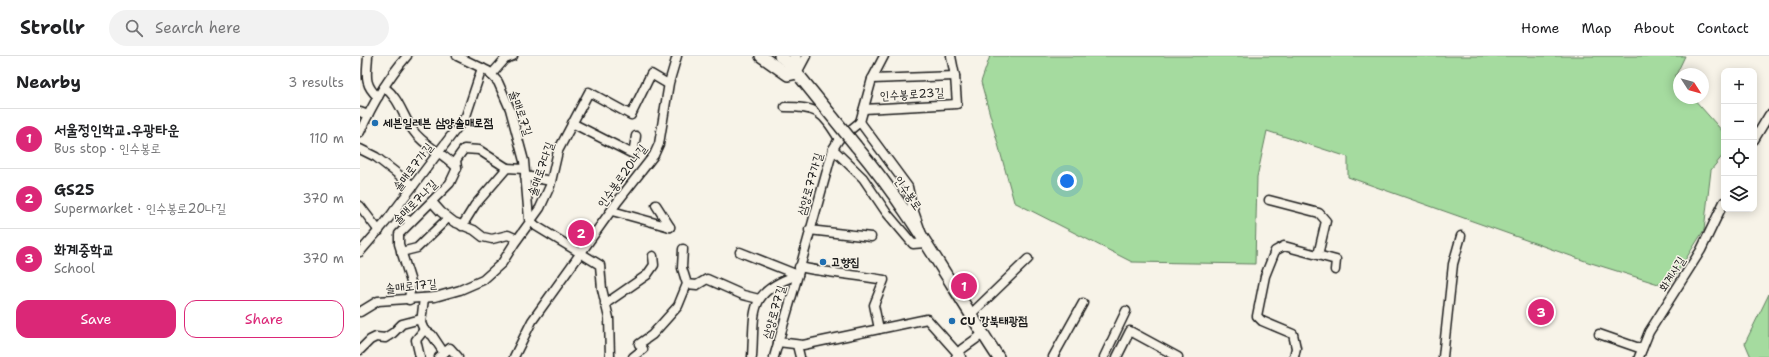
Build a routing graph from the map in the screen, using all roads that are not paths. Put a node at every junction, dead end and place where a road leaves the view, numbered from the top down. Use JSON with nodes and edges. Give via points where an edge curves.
{"nodes":[{"id":1,"x":368,"y":56,"type":"edge"},
{"id":2,"x":407,"y":56,"type":"edge"},
{"id":3,"x":457,"y":56,"type":"edge"},
{"id":4,"x":513,"y":56,"type":"edge"},
{"id":5,"x":677,"y":56,"type":"edge"},
{"id":6,"x":761,"y":56,"type":"edge"},
{"id":7,"x":780,"y":56,"type":"edge"},
{"id":8,"x":795,"y":56,"type":"edge"},
{"id":9,"x":806,"y":56,"type":"edge"},
{"id":10,"x":884,"y":56,"type":"edge"},
{"id":11,"x":951,"y":56,"type":"edge"},
{"id":12,"x":482,"y":68,"type":"junction"},
{"id":13,"x":492,"y":75,"type":"junction"},
{"id":14,"x":799,"y":75,"type":"junction"},
{"id":15,"x":955,"y":76,"type":"junction"},
{"id":16,"x":872,"y":79,"type":"junction"},
{"id":17,"x":668,"y":84,"type":"junction"},
{"id":18,"x":384,"y":87,"type":"junction"},
{"id":19,"x":378,"y":97,"type":"junction"},
{"id":20,"x":785,"y":107,"type":"dead end"},
{"id":21,"x":864,"y":109,"type":"junction"},
{"id":22,"x":364,"y":113,"type":"edge"},
{"id":23,"x":1769,"y":115,"type":"edge"},
{"id":24,"x":860,"y":122,"type":"junction"},
{"id":25,"x":572,"y":123,"type":"junction"},
{"id":26,"x":360,"y":132,"type":"edge"},
{"id":27,"x":1757,"y":135,"type":"edge"},
{"id":28,"x":636,"y":136,"type":"dead end"},
{"id":29,"x":836,"y":144,"type":"junction"},
{"id":30,"x":360,"y":149,"type":"edge"},
{"id":31,"x":438,"y":154,"type":"junction"},
{"id":32,"x":457,"y":168,"type":"junction"},
{"id":33,"x":507,"y":168,"type":"junction"},
{"id":34,"x":524,"y":172,"type":"junction"},
{"id":35,"x":551,"y":181,"type":"junction"},
{"id":36,"x":413,"y":186,"type":"junction"},
{"id":37,"x":1269,"y":200,"type":"dead end"},
{"id":38,"x":432,"y":202,"type":"junction"},
{"id":39,"x":656,"y":205,"type":"dead end"},
{"id":40,"x":360,"y":206,"type":"edge"},
{"id":41,"x":1721,"y":208,"type":"edge"},
{"id":42,"x":612,"y":210,"type":"junction"},
{"id":43,"x":394,"y":211,"type":"junction"},
{"id":44,"x":448,"y":218,"type":"junction"},
{"id":45,"x":531,"y":221,"type":"junction"},
{"id":46,"x":411,"y":222,"type":"junction"},
{"id":47,"x":462,"y":226,"type":"junction"},
{"id":48,"x":378,"y":230,"type":"junction"},
{"id":49,"x":809,"y":230,"type":"junction"},
{"id":50,"x":1461,"y":236,"type":"dead end"},
{"id":51,"x":872,"y":237,"type":"dead end"},
{"id":52,"x":517,"y":239,"type":"junction"},
{"id":53,"x":925,"y":243,"type":"junction"},
{"id":54,"x":683,"y":249,"type":"dead end"},
{"id":55,"x":360,"y":252,"type":"edge"},
{"id":56,"x":401,"y":252,"type":"junction"},
{"id":57,"x":740,"y":252,"type":"dead end"},
{"id":58,"x":582,"y":253,"type":"junction"},
{"id":59,"x":1318,"y":255,"type":"junction"},
{"id":60,"x":653,"y":256,"type":"dead end"},
{"id":61,"x":1028,"y":259,"type":"dead end"},
{"id":62,"x":1335,"y":270,"type":"dead end"},
{"id":63,"x":798,"y":271,"type":"junction"},
{"id":64,"x":687,"y":284,"type":"junction"},
{"id":65,"x":424,"y":298,"type":"junction"},
{"id":66,"x":759,"y":299,"type":"junction"},
{"id":67,"x":409,"y":300,"type":"junction"},
{"id":68,"x":1083,"y":303,"type":"dead end"},
{"id":69,"x":605,"y":304,"type":"junction"},
{"id":70,"x":1126,"y":311,"type":"dead end"},
{"id":71,"x":360,"y":312,"type":"edge"},
{"id":72,"x":970,"y":315,"type":"junction"},
{"id":73,"x":421,"y":319,"type":"junction"},
{"id":74,"x":879,"y":329,"type":"junction"},
{"id":75,"x":424,"y":330,"type":"junction"},
{"id":76,"x":983,"y":334,"type":"junction"},
{"id":77,"x":1599,"y":334,"type":"dead end"},
{"id":78,"x":778,"y":342,"type":"junction"},
{"id":79,"x":797,"y":345,"type":"junction"},
{"id":80,"x":360,"y":350,"type":"edge"},
{"id":81,"x":1640,"y":353,"type":"edge"},
{"id":82,"x":442,"y":355,"type":"edge"},
{"id":83,"x":959,"y":356,"type":"edge"},
{"id":84,"x":420,"y":357,"type":"edge"},
{"id":85,"x":458,"y":357,"type":"edge"},
{"id":86,"x":514,"y":357,"type":"edge"},
{"id":87,"x":610,"y":357,"type":"edge"},
{"id":88,"x":633,"y":357,"type":"edge"},
{"id":89,"x":752,"y":357,"type":"edge"},
{"id":90,"x":774,"y":357,"type":"edge"},
{"id":91,"x":800,"y":357,"type":"edge"},
{"id":92,"x":998,"y":357,"type":"edge"},
{"id":93,"x":1053,"y":357,"type":"edge"},
{"id":94,"x":1104,"y":357,"type":"edge"},
{"id":95,"x":1117,"y":357,"type":"edge"},
{"id":96,"x":1178,"y":357,"type":"edge"},
{"id":97,"x":1294,"y":357,"type":"edge"},
{"id":98,"x":1443,"y":357,"type":"edge"}],
"edges":[{"from":1,"to":19,"type":"street","via":[[367,78],[370,90]]},
{"from":2,"to":18,"type":"street"},
{"from":3,"to":12,"type":"street","name":"솔매로7길"},
{"from":4,"to":13,"type":"street","via":[[505,59]]},
{"from":5,"to":17,"type":"street","name":"인수봉로20나길"},
{"from":6,"to":14,"type":"main road","via":[[788,75]]},
{"from":7,"to":14,"type":"main road","name":"인수봉로"},
{"from":8,"to":14,"type":"main road"},
{"from":9,"to":14,"type":"street"},
{"from":10,"to":16,"type":"street","name":"인수봉로23길"},
{"from":11,"to":15,"type":"street","name":"인수봉로23길"},
{"from":12,"to":13,"type":"street","name":"솔매로7길"},
{"from":12,"to":31,"type":"street","name":"솔매로7가길","via":[[466,116]]},
{"from":13,"to":34,"type":"street","name":"솔매로7길","via":[[498,82],[510,109]]},
{"from":14,"to":53,"type":"main road","name":"인수봉로","bridge":true,"via":[[878,172],[906,210]]},
{"from":15,"to":16,"type":"street","name":"인수봉로23길"},
{"from":15,"to":21,"type":"street","name":"인수봉로23길","via":[[957,104]]},
{"from":16,"to":21,"type":"street","name":"인수봉로23길"},
{"from":17,"to":25,"type":"street","name":"솔매로7다길","via":[[651,74],[631,116],[589,92]]},
{"from":17,"to":42,"type":"street","name":"인수봉로20나길","via":[[659,144],[654,155]]},
{"from":18,"to":19,"type":"street"},
{"from":18,"to":31,"type":"street","via":[[398,101],[412,129]]},
{"from":19,"to":22,"type":"street"},
{"from":20,"to":29,"type":"street","via":[[804,107],[816,111],[827,121]]},
{"from":21,"to":24,"type":"street","name":"인수봉로23길"},
{"from":22,"to":26,"type":"street"},
{"from":23,"to":27,"type":"street"},
{"from":24,"to":29,"type":"street"},
{"from":24,"to":53,"type":"street","via":[[908,187]]},
{"from":25,"to":28,"type":"street","via":[[633,154]]},
{"from":25,"to":35,"type":"street","name":"솔매로7다길","via":[[558,151]]},
{"from":29,"to":49,"type":"street","name":"삼양로77가길"},
{"from":29,"to":53,"type":"street","via":[[913,244]]},
{"from":30,"to":36,"type":"street"},
{"from":31,"to":32,"type":"street"},
{"from":31,"to":36,"type":"street","name":"솔매로7가길"},
{"from":32,"to":33,"type":"street","name":"솔매로7나길","via":[[456,160],[464,149],[479,150]]},
{"from":32,"to":38,"type":"street","name":"솔매로7나길","via":[[450,183]]},
{"from":33,"to":34,"type":"street"},
{"from":33,"to":47,"type":"street","via":[[475,205]]},
{"from":34,"to":35,"type":"street"},
{"from":34,"to":45,"type":"street","name":"솔매로7길"},
{"from":35,"to":45,"type":"street","name":"솔매로7다길","via":[[540,208]]},
{"from":36,"to":43,"type":"street","name":"솔매로7가길"},
{"from":37,"to":59,"type":"street","via":[[1319,213],[1326,221]]},
{"from":38,"to":44,"type":"street"},
{"from":38,"to":46,"type":"street","name":"솔매로7나길"},
{"from":39,"to":42,"type":"street","via":[[670,227]]},
{"from":40,"to":48,"type":"street"},
{"from":41,"to":81,"type":"street","name":"화계사길","via":[[1701,250],[1648,332]]},
{"from":42,"to":58,"type":"street","name":"인수봉로20나길"},
{"from":43,"to":46,"type":"street"},
{"from":43,"to":48,"type":"street","name":"솔매로7가길"},
{"from":44,"to":47,"type":"street"},
{"from":44,"to":56,"type":"street","via":[[417,248]]},
{"from":45,"to":52,"type":"street","name":"솔매로17길"},
{"from":45,"to":58,"type":"street"},
{"from":46,"to":56,"type":"street","name":"솔매로7나길","via":[[400,234]]},
{"from":47,"to":52,"type":"street","via":[[474,230],[483,237],[492,239],[508,235]]},
{"from":48,"to":55,"type":"street","name":"솔매로7가길"},
{"from":49,"to":51,"type":"street","name":"삼양로77가길"},
{"from":49,"to":63,"type":"street","name":"삼양로77가길"},
{"from":50,"to":98,"type":"street","via":[[1453,264]]},
{"from":52,"to":65,"type":"street","name":"솔매로17길","via":[[502,264],[483,280],[460,290]]},
{"from":53,"to":72,"type":"main road","name":"인수봉로"},
{"from":54,"to":64,"type":"street","via":[[682,268]]},
{"from":56,"to":67,"type":"street","name":"솔매로7나길","via":[[411,282]]},
{"from":57,"to":63,"type":"street"},
{"from":58,"to":69,"type":"street","via":[[600,265]]},
{"from":58,"to":86,"type":"street","name":"인수봉로20나길","via":[[532,321]]},
{"from":59,"to":62,"type":"street","via":[[1336,260]]},
{"from":59,"to":97,"type":"street","via":[[1284,246],[1275,251],[1265,276],[1257,316],[1262,321],[1293,334],[1296,348]]},
{"from":60,"to":69,"type":"street","via":[[654,264],[647,275]]},
{"from":61,"to":72,"type":"street"},
{"from":63,"to":66,"type":"street","via":[[763,292]]},
{"from":63,"to":74,"type":"street","via":[[847,274],[884,280],[874,305]]},
{"from":63,"to":78,"type":"street","name":"삼양로77길"},
{"from":64,"to":66,"type":"street","via":[[697,285],[707,279],[743,295]]},
{"from":64,"to":88,"type":"street","via":[[678,306],[652,335],[639,344],[642,349]]},
{"from":65,"to":67,"type":"street","name":"솔매로17길"},
{"from":65,"to":73,"type":"street"},
{"from":66,"to":89,"type":"street","via":[[756,305]]},
{"from":67,"to":71,"type":"street","name":"솔매로17길","via":[[378,301]]},
{"from":68,"to":93,"type":"street"},
{"from":69,"to":87,"type":"street","via":[[609,318]]},
{"from":70,"to":94,"type":"street"},
{"from":72,"to":76,"type":"main road","name":"인수봉로"},
{"from":73,"to":75,"type":"street"},
{"from":73,"to":80,"type":"street","via":[[402,324],[384,338],[376,337],[370,340]]},
{"from":74,"to":79,"type":"street"},
{"from":74,"to":83,"type":"street","via":[[927,319]]},
{"from":75,"to":82,"type":"street","via":[[432,336]]},
{"from":75,"to":84,"type":"street","via":[[416,340]]},
{"from":76,"to":83,"type":"street","via":[[962,349]]},
{"from":76,"to":92,"type":"main road","name":"인수봉로"},
{"from":77,"to":81,"type":"street"},
{"from":78,"to":79,"type":"street"},
{"from":78,"to":90,"type":"street","name":"삼양로77길"},
{"from":79,"to":91,"type":"street"},
{"from":82,"to":85,"type":"street","via":[[450,348]]},
{"from":95,"to":96,"type":"street","via":[[1130,331]]}]}
